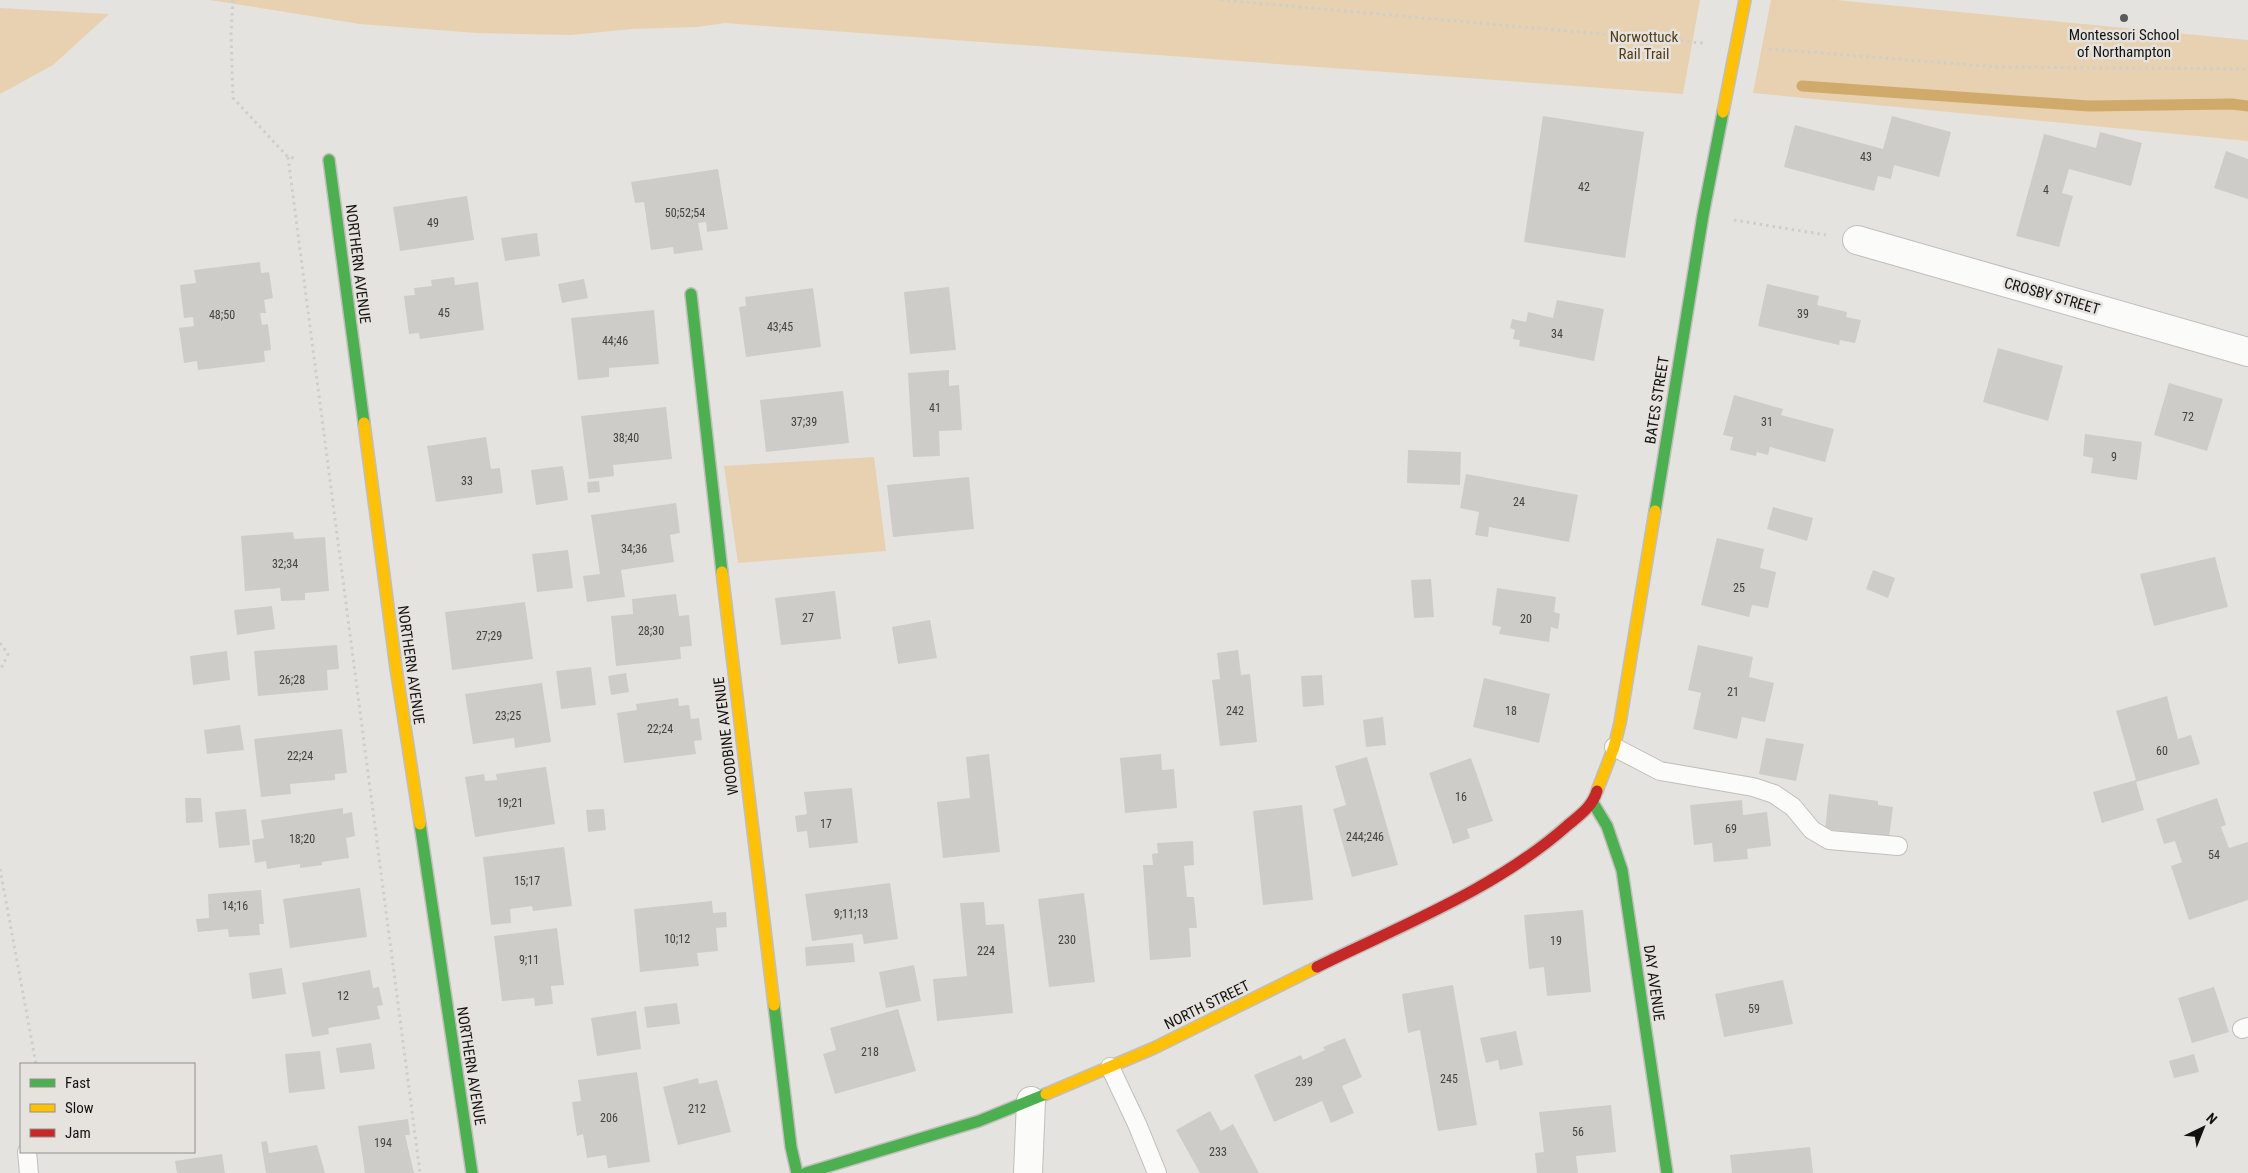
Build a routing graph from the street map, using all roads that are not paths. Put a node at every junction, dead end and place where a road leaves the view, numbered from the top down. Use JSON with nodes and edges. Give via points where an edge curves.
{"nodes":[{"id":1,"x":1745,"y":0,"type":"edge"},
{"id":2,"x":330,"y":160,"type":"road end"},
{"id":3,"x":1857,"y":240,"type":"road end"},
{"id":4,"x":691,"y":294,"type":"dead end"},
{"id":5,"x":2248,"y":352,"type":"edge"},
{"id":6,"x":1614,"y":747,"type":"junction"},
{"id":7,"x":1593,"y":803,"type":"junction"},
{"id":8,"x":1898,"y":846,"type":"dead end"},
{"id":9,"x":1110,"y":1067,"type":"junction"},
{"id":10,"x":1031,"y":1101,"type":"junction"},
{"id":11,"x":27,"y":1153,"type":"edge"},
{"id":12,"x":29,"y":1173,"type":"edge"},
{"id":13,"x":472,"y":1173,"type":"edge"},
{"id":14,"x":797,"y":1173,"type":"edge"},
{"id":15,"x":806,"y":1173,"type":"edge"},
{"id":16,"x":1028,"y":1173,"type":"edge"},
{"id":17,"x":1157,"y":1173,"type":"edge"},
{"id":18,"x":1667,"y":1173,"type":"edge"}],
"edges":[{"from":1,"to":6,"type":"street","name":"BATES STREET","via":[[1703,214]]},
{"from":2,"to":13,"type":"street","name":"NORTHERN AVENUE","via":[[396,668]]},
{"from":3,"to":5,"type":"street","name":"CROSBY STREET"},
{"from":4,"to":14,"type":"street","name":"WOODBINE AVENUE","via":[[734,682],[791,1147]]},
{"from":6,"to":7,"type":"street","name":"BATES STREET"},
{"from":6,"to":8,"type":"lane","via":[[1660,771],[1752,787],[1774,794],[1793,807],[1812,830],[1829,840]]},
{"from":7,"to":9,"type":"street","name":"NORTH STREET","via":[[1542,848],[1486,883]]},
{"from":7,"to":18,"type":"street","name":"DAY AVENUE","via":[[1607,826],[1622,870]]},
{"from":9,"to":10,"type":"street","name":"NORTH STREET"},
{"from":9,"to":17,"type":"lane"},
{"from":10,"to":15,"type":"street","name":"NORTH STREET","via":[[979,1121]]},
{"from":10,"to":16,"type":"street"},
{"from":11,"to":12,"type":"lane"}]}
